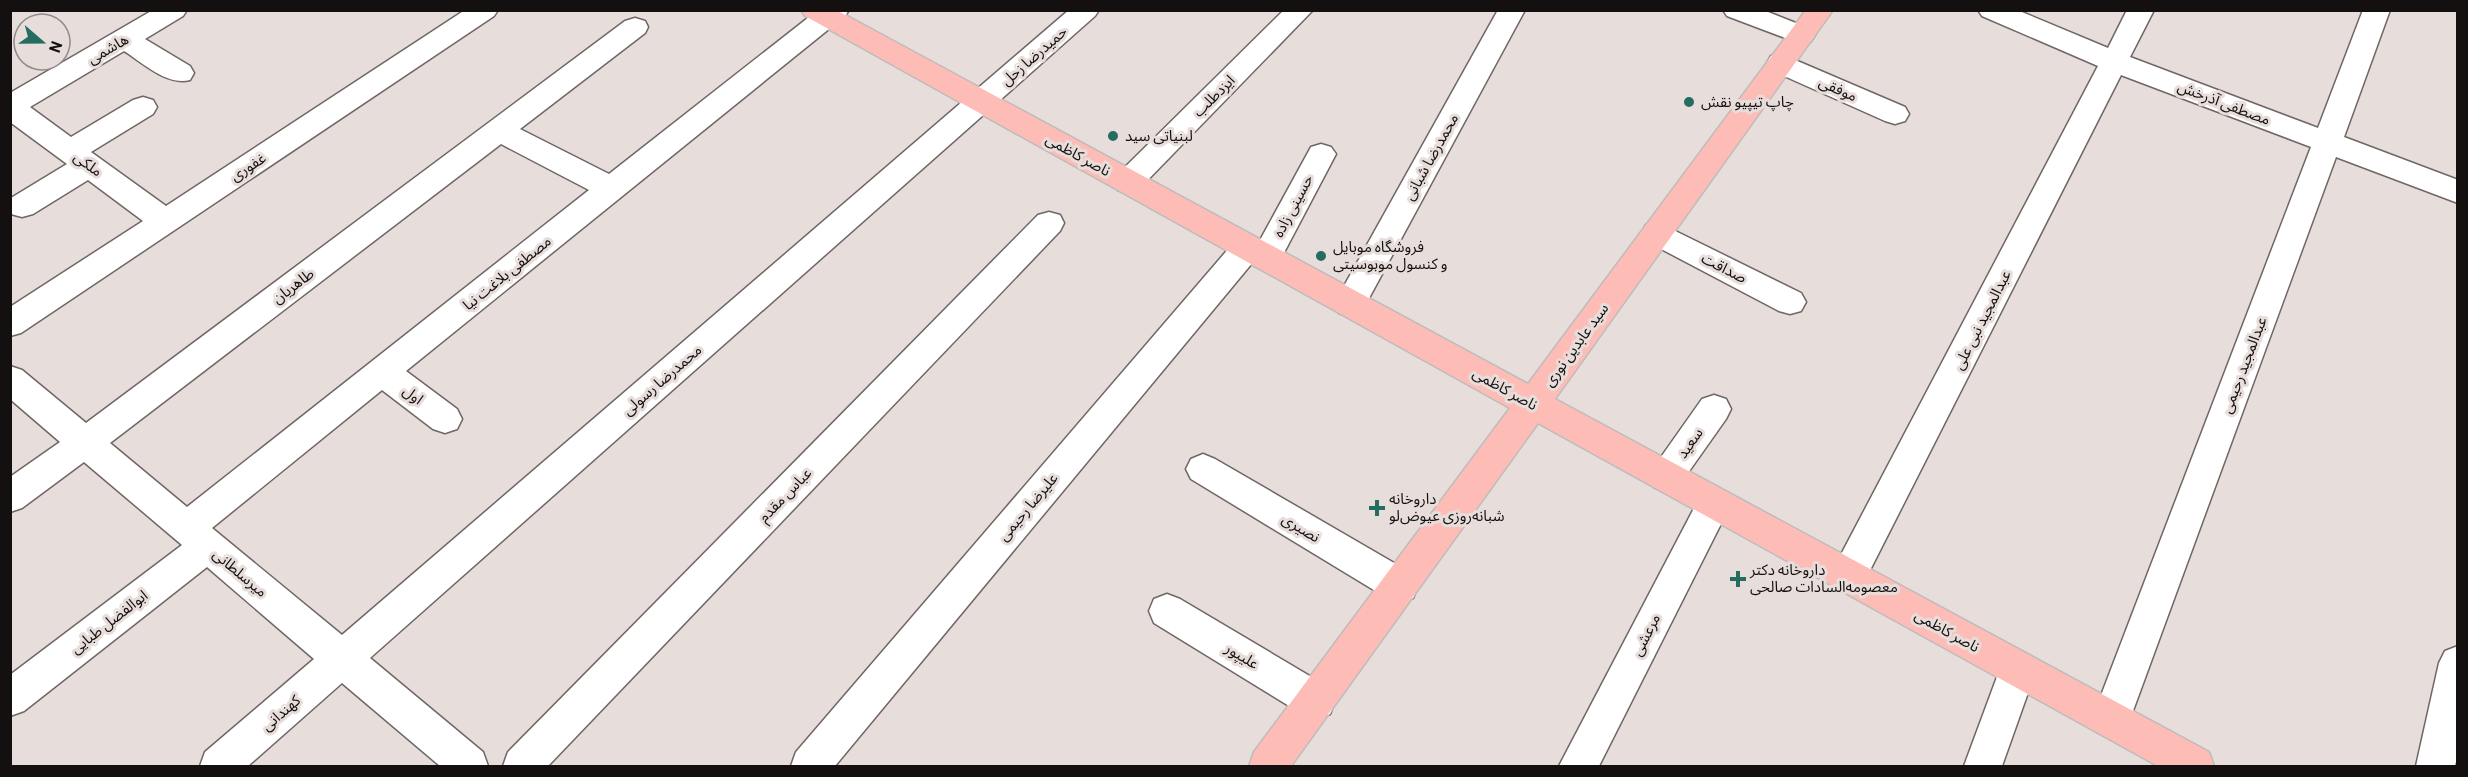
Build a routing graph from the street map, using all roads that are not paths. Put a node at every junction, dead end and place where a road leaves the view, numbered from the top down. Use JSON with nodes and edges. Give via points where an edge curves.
{"nodes":[{"id":1,"x":174,"y":10,"type":"edge"},
{"id":2,"x":485,"y":10,"type":"edge"},
{"id":3,"x":1086,"y":10,"type":"edge"},
{"id":4,"x":1300,"y":10,"type":"edge"},
{"id":5,"x":1512,"y":10,"type":"edge"},
{"id":6,"x":1736,"y":10,"type":"edge"},
{"id":7,"x":1991,"y":10,"type":"edge"},
{"id":8,"x":2140,"y":10,"type":"edge"},
{"id":9,"x":2376,"y":10,"type":"edge"},
{"id":10,"x":826,"y":13,"type":"edge"},
{"id":11,"x":1810,"y":23,"type":"edge"},
{"id":12,"x":635,"y":27,"type":"dead end"},
{"id":13,"x":124,"y":39,"type":"junction"},
{"id":14,"x":2115,"y":62,"type":"junction"},
{"id":15,"x":1781,"y":63,"type":"junction"},
{"id":16,"x":180,"y":73,"type":"dead end"},
{"id":17,"x":981,"y":102,"type":"junction"},
{"id":18,"x":10,"y":106,"type":"edge"},
{"id":19,"x":143,"y":107,"type":"dead end"},
{"id":20,"x":1895,"y":114,"type":"dead end"},
{"id":21,"x":499,"y":130,"type":"junction"},
{"id":22,"x":2328,"y":142,"type":"junction"},
{"id":23,"x":1321,"y":154,"type":"dead end"},
{"id":24,"x":79,"y":158,"type":"junction"},
{"id":25,"x":1128,"y":182,"type":"junction"},
{"id":26,"x":612,"y":189,"type":"junction"},
{"id":27,"x":2457,"y":192,"type":"edge"},
{"id":28,"x":22,"y":206,"type":"dead end"},
{"id":29,"x":165,"y":222,"type":"junction"},
{"id":30,"x":1049,"y":223,"type":"dead end"},
{"id":31,"x":1657,"y":233,"type":"junction"},
{"id":32,"x":1257,"y":253,"type":"junction"},
{"id":33,"x":1790,"y":302,"type":"dead end"},
{"id":34,"x":1350,"y":304,"type":"junction"},
{"id":35,"x":10,"y":324,"type":"edge"},
{"id":36,"x":382,"y":372,"type":"junction"},
{"id":37,"x":10,"y":379,"type":"edge"},
{"id":38,"x":1533,"y":404,"type":"junction"},
{"id":39,"x":1714,"y":409,"type":"dead end"},
{"id":40,"x":444,"y":419,"type":"dead end"},
{"id":41,"x":86,"y":442,"type":"junction"},
{"id":42,"x":1203,"y":470,"type":"dead end"},
{"id":43,"x":1665,"y":477,"type":"junction"},
{"id":44,"x":10,"y":497,"type":"edge"},
{"id":45,"x":1714,"y":504,"type":"junction"},
{"id":46,"x":197,"y":536,"type":"junction"},
{"id":47,"x":1848,"y":577,"type":"junction"},
{"id":48,"x":1400,"y":586,"type":"junction"},
{"id":49,"x":1167,"y":611,"type":"dead end"},
{"id":50,"x":342,"y":659,"type":"junction"},
{"id":51,"x":2457,"y":663,"type":"edge"},
{"id":52,"x":2017,"y":669,"type":"junction"},
{"id":53,"x":10,"y":698,"type":"edge"},
{"id":54,"x":1316,"y":701,"type":"junction"},
{"id":55,"x":2111,"y":719,"type":"junction"},
{"id":56,"x":219,"y":766,"type":"edge"},
{"id":57,"x":469,"y":766,"type":"edge"},
{"id":58,"x":522,"y":766,"type":"edge"},
{"id":59,"x":810,"y":766,"type":"edge"},
{"id":60,"x":1268,"y":766,"type":"edge"},
{"id":61,"x":1578,"y":766,"type":"edge"},
{"id":62,"x":1983,"y":766,"type":"edge"},
{"id":63,"x":2195,"y":766,"type":"edge"},
{"id":64,"x":2435,"y":766,"type":"edge"}],
"edges":[{"from":1,"to":13,"type":"street","name":"هاشمی"},
{"from":2,"to":29,"type":"street","name":"غفوری"},
{"from":3,"to":17,"type":"street","name":"حمیدرضا زحل"},
{"from":4,"to":25,"type":"street","name":"ایزدطلب"},
{"from":5,"to":34,"type":"street","name":"محمدرضا شبانی"},
{"from":6,"to":11,"type":"street"},
{"from":7,"to":14,"type":"street","name":"مصطفی آذرخش"},
{"from":8,"to":14,"type":"street","name":"عبدالمجید نبی علی"},
{"from":9,"to":22,"type":"street","name":"عبدالمجید رحیمی"},
{"from":10,"to":17,"type":"main road","name":"ناصر کاظمی"},
{"from":10,"to":26,"type":"street","name":"مصطفی بلاغت نیا"},
{"from":11,"to":15,"type":"main road","name":"سید عابدین نوری"},
{"from":12,"to":21,"type":"street","name":"طاهریان"},
{"from":13,"to":16,"type":"street"},
{"from":13,"to":18,"type":"street","name":"هاشمی"},
{"from":14,"to":22,"type":"street","name":"مصطفی آذرخش"},
{"from":14,"to":47,"type":"street","name":"عبدالمجید نبی علی"},
{"from":15,"to":20,"type":"street","name":"موفقی"},
{"from":15,"to":31,"type":"main road","name":"سید عابدین نوری"},
{"from":17,"to":25,"type":"main road","name":"ناصر کاظمی"},
{"from":17,"to":50,"type":"street","name":"محمدرضا رسولی"},
{"from":18,"to":24,"type":"street","name":"ملکی"},
{"from":19,"to":24,"type":"street"},
{"from":21,"to":26,"type":"street"},
{"from":21,"to":41,"type":"street","name":"طاهریان"},
{"from":22,"to":27,"type":"street","name":"مصطفی آذرخش"},
{"from":22,"to":55,"type":"street","name":"عبدالمجید رحیمی"},
{"from":23,"to":32,"type":"street","name":"حسینی زاده"},
{"from":24,"to":28,"type":"street"},
{"from":24,"to":29,"type":"street","name":"ملکی"},
{"from":25,"to":32,"type":"main road","name":"ناصر کاظمی"},
{"from":26,"to":36,"type":"street","name":"مصطفی بلاغت نیا"},
{"from":29,"to":35,"type":"street","name":"غفوری"},
{"from":30,"to":58,"type":"street","name":"عباس مقدم"},
{"from":31,"to":33,"type":"street","name":"صداقت"},
{"from":31,"to":38,"type":"main road","name":"سید عابدین نوری"},
{"from":32,"to":34,"type":"main road","name":"ناصر کاظمی"},
{"from":32,"to":59,"type":"street","name":"علیرضا رحیمی"},
{"from":34,"to":38,"type":"main road","name":"ناصر کاظمی"},
{"from":36,"to":40,"type":"street","name":"اول"},
{"from":36,"to":46,"type":"street","name":"مصطفی بلاغت نیا"},
{"from":37,"to":41,"type":"street","name":"میرسلطانی"},
{"from":38,"to":43,"type":"main road","name":"ناصر کاظمی"},
{"from":38,"to":48,"type":"main road","name":"سید عابدین نوری"},
{"from":39,"to":43,"type":"street","name":"سعید"},
{"from":41,"to":44,"type":"street","name":"طاهریان"},
{"from":41,"to":46,"type":"street","name":"میرسلطانی"},
{"from":42,"to":48,"type":"street","name":"نصیری"},
{"from":43,"to":45,"type":"main road","name":"ناصر کاظمی"},
{"from":45,"to":47,"type":"main road","name":"ناصر کاظمی"},
{"from":45,"to":61,"type":"street","name":"مرعشی"},
{"from":46,"to":50,"type":"street","name":"میرسلطانی"},
{"from":46,"to":53,"type":"street","name":"ابوالفضل طبایی"},
{"from":47,"to":52,"type":"main road","name":"ناصر کاظمی"},
{"from":48,"to":54,"type":"main road","name":"سید عابدین نوری"},
{"from":49,"to":54,"type":"street","name":"علیپور"},
{"from":50,"to":56,"type":"street","name":"کهندانی"},
{"from":50,"to":57,"type":"street","name":"میرسلطانی"},
{"from":51,"to":64,"type":"street"},
{"from":52,"to":55,"type":"main road","name":"ناصر کاظمی"},
{"from":52,"to":62,"type":"street"},
{"from":54,"to":60,"type":"main road","name":"سید عابدین نوری"},
{"from":55,"to":63,"type":"main road","name":"ناصر کاظمی"}]}
